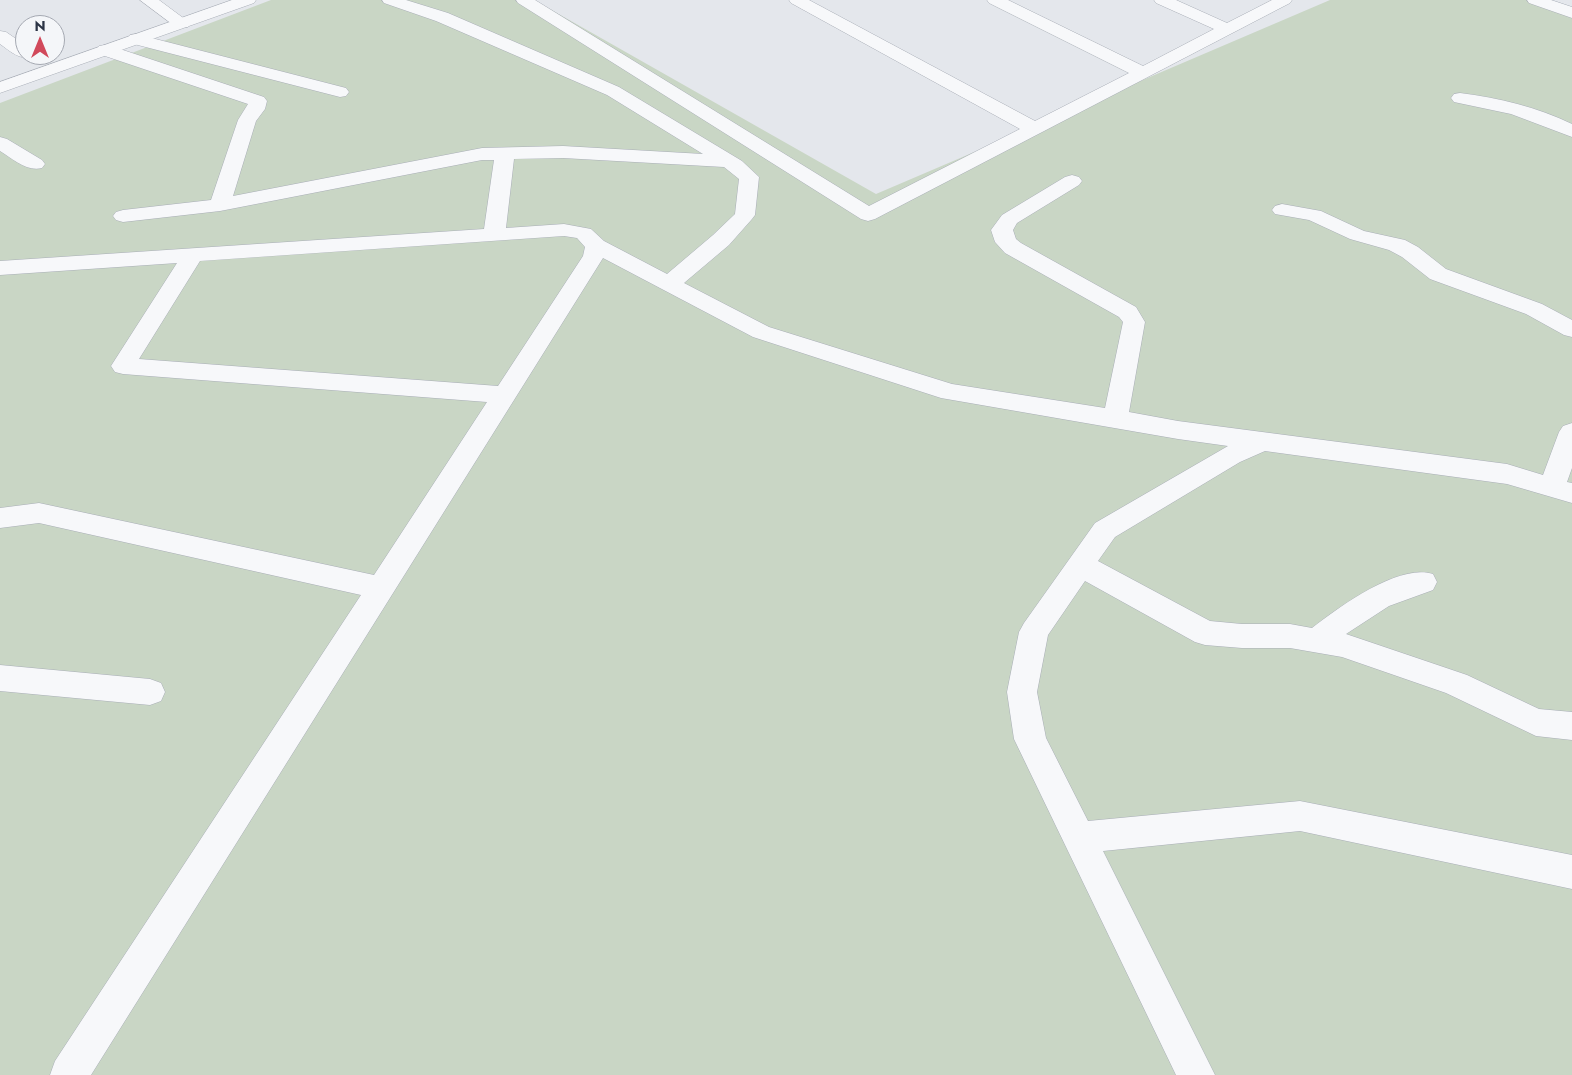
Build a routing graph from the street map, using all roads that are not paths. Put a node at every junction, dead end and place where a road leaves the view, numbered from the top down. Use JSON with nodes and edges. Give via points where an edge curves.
{"nodes":[{"id":1,"x":148,"y":0,"type":"edge"},
{"id":2,"x":248,"y":0,"type":"edge"},
{"id":3,"x":390,"y":0,"type":"edge"},
{"id":4,"x":797,"y":0,"type":"edge"},
{"id":5,"x":1162,"y":0,"type":"edge"},
{"id":6,"x":1284,"y":0,"type":"edge"},
{"id":7,"x":1536,"y":0,"type":"edge"},
{"id":8,"x":531,"y":1,"type":"edge"},
{"id":9,"x":1008,"y":2,"type":"edge"},
{"id":10,"x":1572,"y":13,"type":"edge"},
{"id":11,"x":182,"y":23,"type":"junction"},
{"id":12,"x":1228,"y":29,"type":"junction"},
{"id":13,"x":0,"y":36,"type":"edge"},
{"id":14,"x":136,"y":40,"type":"junction"},
{"id":15,"x":15,"y":46,"type":"edge"},
{"id":16,"x":105,"y":50,"type":"junction"},
{"id":17,"x":42,"y":65,"type":"edge"},
{"id":18,"x":49,"y":70,"type":"junction"},
{"id":19,"x":1143,"y":73,"type":"junction"},
{"id":20,"x":0,"y":88,"type":"edge"},
{"id":21,"x":340,"y":92,"type":"dead end"},
{"id":22,"x":1460,"y":98,"type":"dead end"},
{"id":23,"x":1035,"y":129,"type":"junction"},
{"id":24,"x":1572,"y":131,"type":"edge"},
{"id":25,"x":0,"y":143,"type":"edge"},
{"id":26,"x":505,"y":153,"type":"junction"},
{"id":27,"x":728,"y":161,"type":"junction"},
{"id":28,"x":35,"y":164,"type":"dead end"},
{"id":29,"x":1072,"y":181,"type":"dead end"},
{"id":30,"x":220,"y":205,"type":"junction"},
{"id":31,"x":1282,"y":210,"type":"dead end"},
{"id":32,"x":124,"y":216,"type":"dead end"},
{"id":33,"x":494,"y":235,"type":"junction"},
{"id":34,"x":596,"y":246,"type":"junction"},
{"id":35,"x":193,"y":255,"type":"junction"},
{"id":36,"x":0,"y":268,"type":"edge"},
{"id":37,"x":669,"y":284,"type":"junction"},
{"id":38,"x":1572,"y":330,"type":"edge"},
{"id":39,"x":505,"y":395,"type":"junction"},
{"id":40,"x":1115,"y":418,"type":"junction"},
{"id":41,"x":1572,"y":432,"type":"edge"},
{"id":42,"x":1261,"y":442,"type":"junction"},
{"id":43,"x":1562,"y":490,"type":"edge"},
{"id":44,"x":0,"y":518,"type":"edge"},
{"id":45,"x":1082,"y":565,"type":"junction"},
{"id":46,"x":1423,"y":582,"type":"dead end"},
{"id":47,"x":381,"y":588,"type":"junction"},
{"id":48,"x":1317,"y":640,"type":"junction"},
{"id":49,"x":0,"y":678,"type":"edge"},
{"id":50,"x":150,"y":692,"type":"dead end"},
{"id":51,"x":1572,"y":726,"type":"edge"},
{"id":52,"x":1079,"y":838,"type":"junction"},
{"id":53,"x":1572,"y":872,"type":"edge"},
{"id":54,"x":69,"y":1075,"type":"edge"},
{"id":55,"x":1196,"y":1075,"type":"edge"}],
"edges":[{"from":1,"to":11,"type":"street"},
{"from":2,"to":11,"type":"street"},
{"from":3,"to":27,"type":"street","via":[[442,16],[612,91]]},
{"from":4,"to":23,"type":"street"},
{"from":5,"to":12,"type":"street"},
{"from":6,"to":12,"type":"street"},
{"from":7,"to":10,"type":"street"},
{"from":8,"to":23,"type":"street","via":[[868,215]]},
{"from":9,"to":19,"type":"street"},
{"from":11,"to":14,"type":"street"},
{"from":12,"to":19,"type":"street"},
{"from":13,"to":15,"type":"street"},
{"from":14,"to":16,"type":"street"},
{"from":14,"to":21,"type":"street"},
{"from":16,"to":18,"type":"street"},
{"from":16,"to":30,"type":"street","via":[[258,101],[247,120]]},
{"from":17,"to":18,"type":"street"},
{"from":18,"to":20,"type":"street"},
{"from":19,"to":23,"type":"street"},
{"from":22,"to":24,"type":"street","via":[[1518,109]]},
{"from":25,"to":28,"type":"street"},
{"from":26,"to":27,"type":"street","via":[[564,152]]},
{"from":26,"to":30,"type":"street","via":[[449,160]]},
{"from":26,"to":33,"type":"street"},
{"from":27,"to":37,"type":"street","via":[[749,177],[745,215]]},
{"from":29,"to":40,"type":"street","via":[[1009,219],[1002,230],[1006,242],[1013,248],[1128,312],[1134,322]]},
{"from":30,"to":32,"type":"street"},
{"from":31,"to":38,"type":"street","via":[[1314,215],[1357,235],[1398,245],[1438,274],[1534,309]]},
{"from":33,"to":34,"type":"street","via":[[564,230],[584,233]]},
{"from":33,"to":35,"type":"street"},
{"from":34,"to":37,"type":"street"},
{"from":34,"to":39,"type":"street","via":[[594,256]]},
{"from":35,"to":36,"type":"street"},
{"from":35,"to":39,"type":"street","via":[[124,366]]},
{"from":37,"to":40,"type":"street","via":[[762,332],[950,392]]},
{"from":39,"to":47,"type":"street"},
{"from":40,"to":42,"type":"street"},
{"from":41,"to":43,"type":"street"},
{"from":42,"to":43,"type":"street","via":[[1507,474]]},
{"from":42,"to":45,"type":"street","via":[[1231,455],[1105,530]]},
{"from":44,"to":47,"type":"street","via":[[39,513]]},
{"from":45,"to":48,"type":"street","via":[[1205,633]]},
{"from":45,"to":52,"type":"street","via":[[1034,632],[1022,692],[1030,739]]},
{"from":46,"to":48,"type":"street","via":[[1398,588],[1365,604]]},
{"from":47,"to":54,"type":"street"},
{"from":48,"to":51,"type":"street","via":[[1342,645],[1456,684],[1536,722]]},
{"from":49,"to":50,"type":"street"},
{"from":52,"to":53,"type":"street","via":[[1300,816]]},
{"from":52,"to":55,"type":"street"}]}
